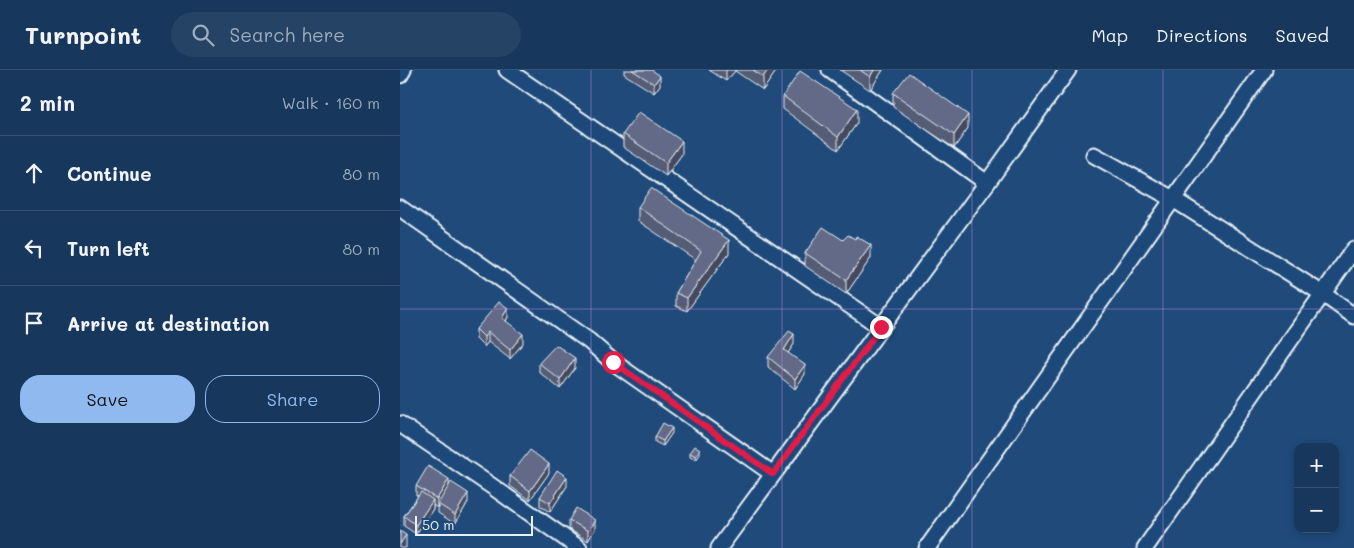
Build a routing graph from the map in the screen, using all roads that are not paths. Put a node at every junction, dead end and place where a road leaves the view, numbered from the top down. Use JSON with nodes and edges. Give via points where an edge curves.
{"nodes":[{"id":1,"x":403,"y":70,"type":"edge"},
{"id":2,"x":508,"y":70,"type":"edge"},
{"id":3,"x":830,"y":70,"type":"edge"},
{"id":4,"x":1068,"y":70,"type":"edge"},
{"id":5,"x":1264,"y":70,"type":"edge"},
{"id":6,"x":400,"y":75,"type":"edge"},
{"id":7,"x":1094,"y":155,"type":"dead end"},
{"id":8,"x":987,"y":183,"type":"junction"},
{"id":9,"x":1173,"y":199,"type":"junction"},
{"id":10,"x":400,"y":208,"type":"edge"},
{"id":11,"x":1354,"y":250,"type":"edge"},
{"id":12,"x":1323,"y":294,"type":"junction"},
{"id":13,"x":1354,"y":316,"type":"edge"},
{"id":14,"x":881,"y":327,"type":"junction"},
{"id":15,"x":400,"y":424,"type":"edge"},
{"id":16,"x":773,"y":474,"type":"junction"},
{"id":17,"x":1151,"y":546,"type":"edge"},
{"id":18,"x":579,"y":548,"type":"edge"},
{"id":19,"x":719,"y":548,"type":"edge"},
{"id":20,"x":927,"y":548,"type":"edge"}],
"edges":[{"from":1,"to":6,"type":"street"},
{"from":2,"to":14,"type":"street"},
{"from":3,"to":8,"type":"street"},
{"from":4,"to":8,"type":"street"},
{"from":5,"to":9,"type":"street"},
{"from":7,"to":9,"type":"street"},
{"from":8,"to":14,"type":"street"},
{"from":9,"to":12,"type":"street"},
{"from":9,"to":20,"type":"street"},
{"from":10,"to":16,"type":"street"},
{"from":11,"to":12,"type":"street"},
{"from":12,"to":13,"type":"street"},
{"from":12,"to":17,"type":"street"},
{"from":14,"to":16,"type":"street"},
{"from":15,"to":18,"type":"street"},
{"from":16,"to":19,"type":"street"}]}
